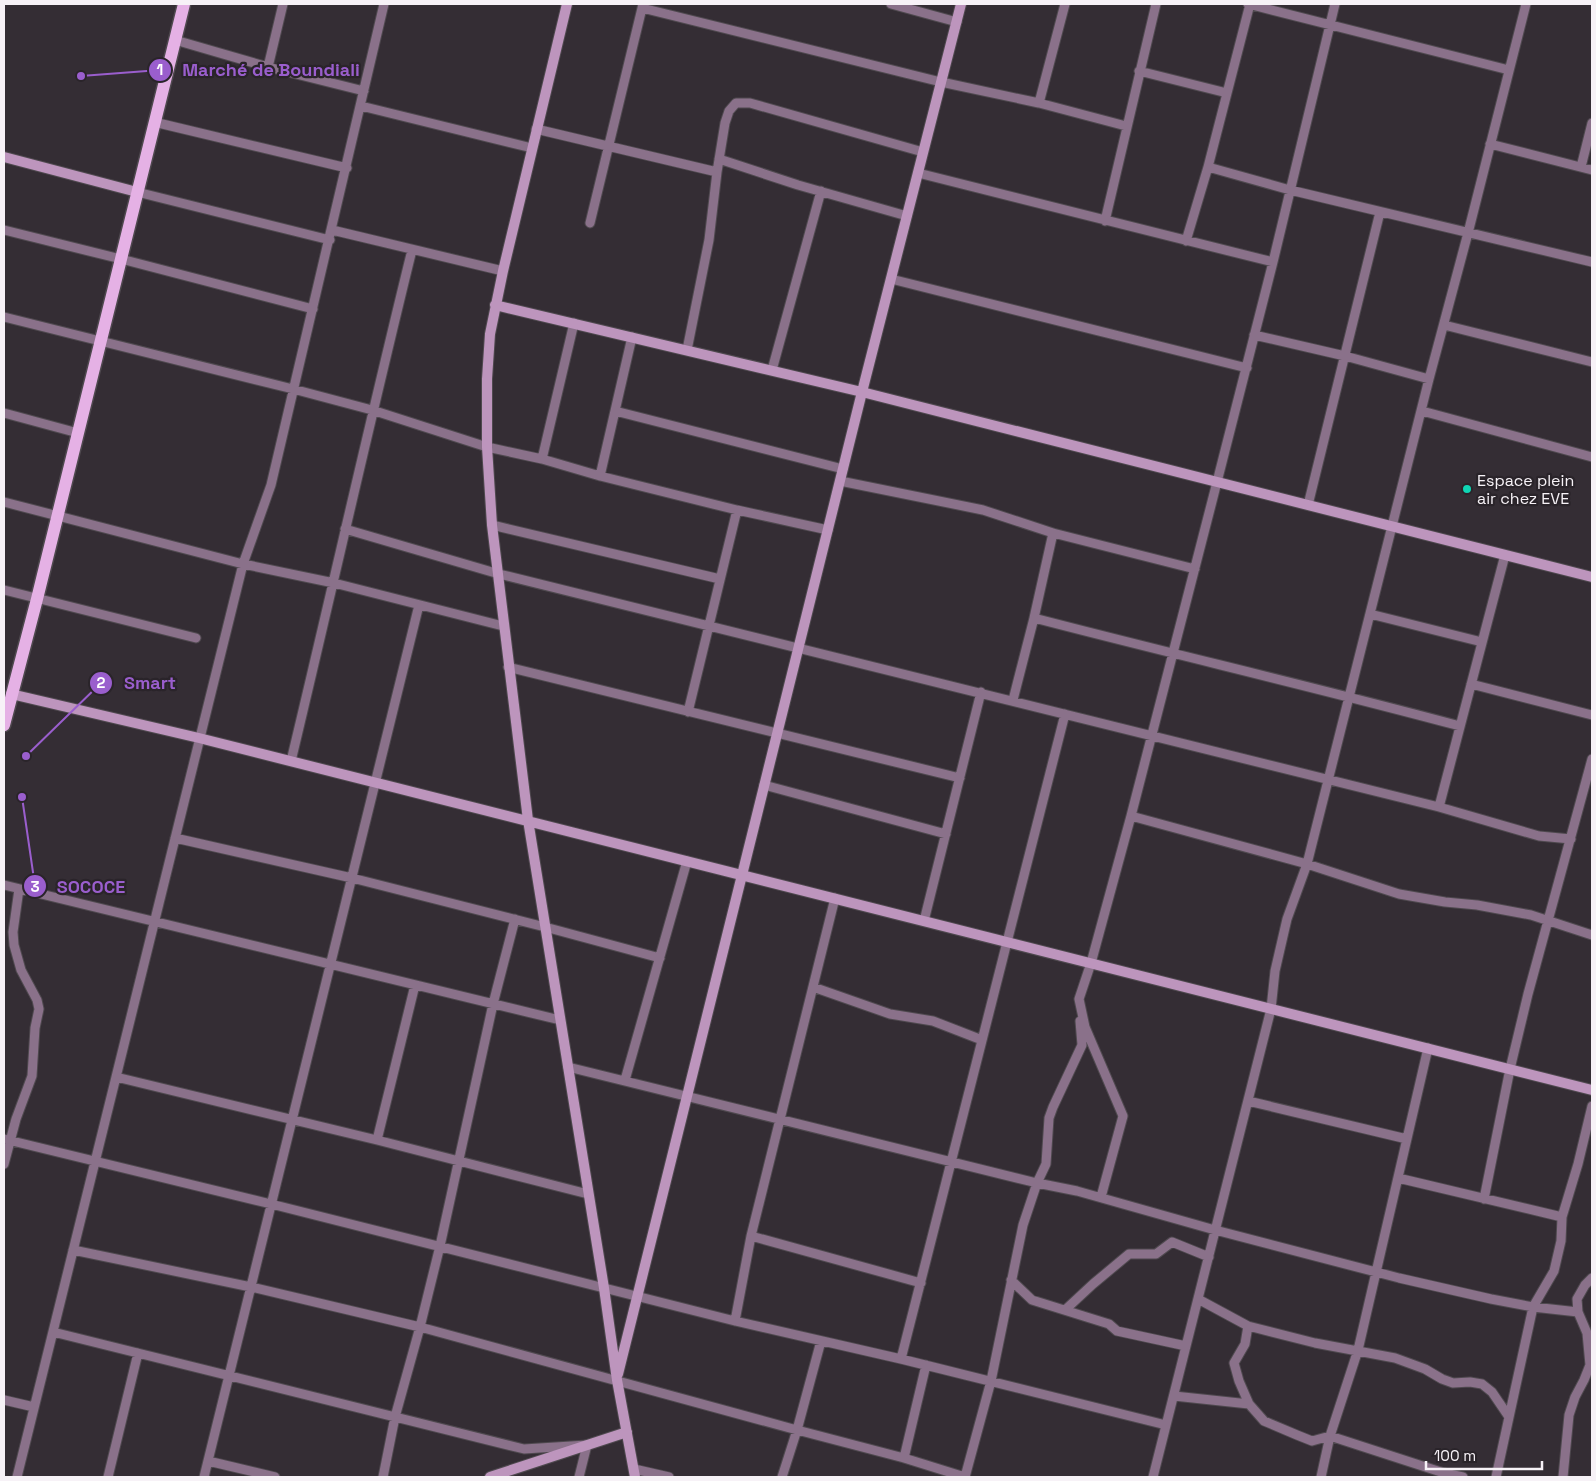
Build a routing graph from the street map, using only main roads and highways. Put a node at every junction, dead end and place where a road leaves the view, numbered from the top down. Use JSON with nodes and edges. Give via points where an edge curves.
{"nodes":[{"id":1,"x":184,"y":4,"type":"edge"},
{"id":2,"x":7,"y":693,"type":"edge"},
{"id":3,"x":4,"y":725,"type":"edge"}],
"edges":[{"from":1,"to":2,"type":"main road","via":[[37,599]]},
{"from":2,"to":3,"type":"main road"}]}
